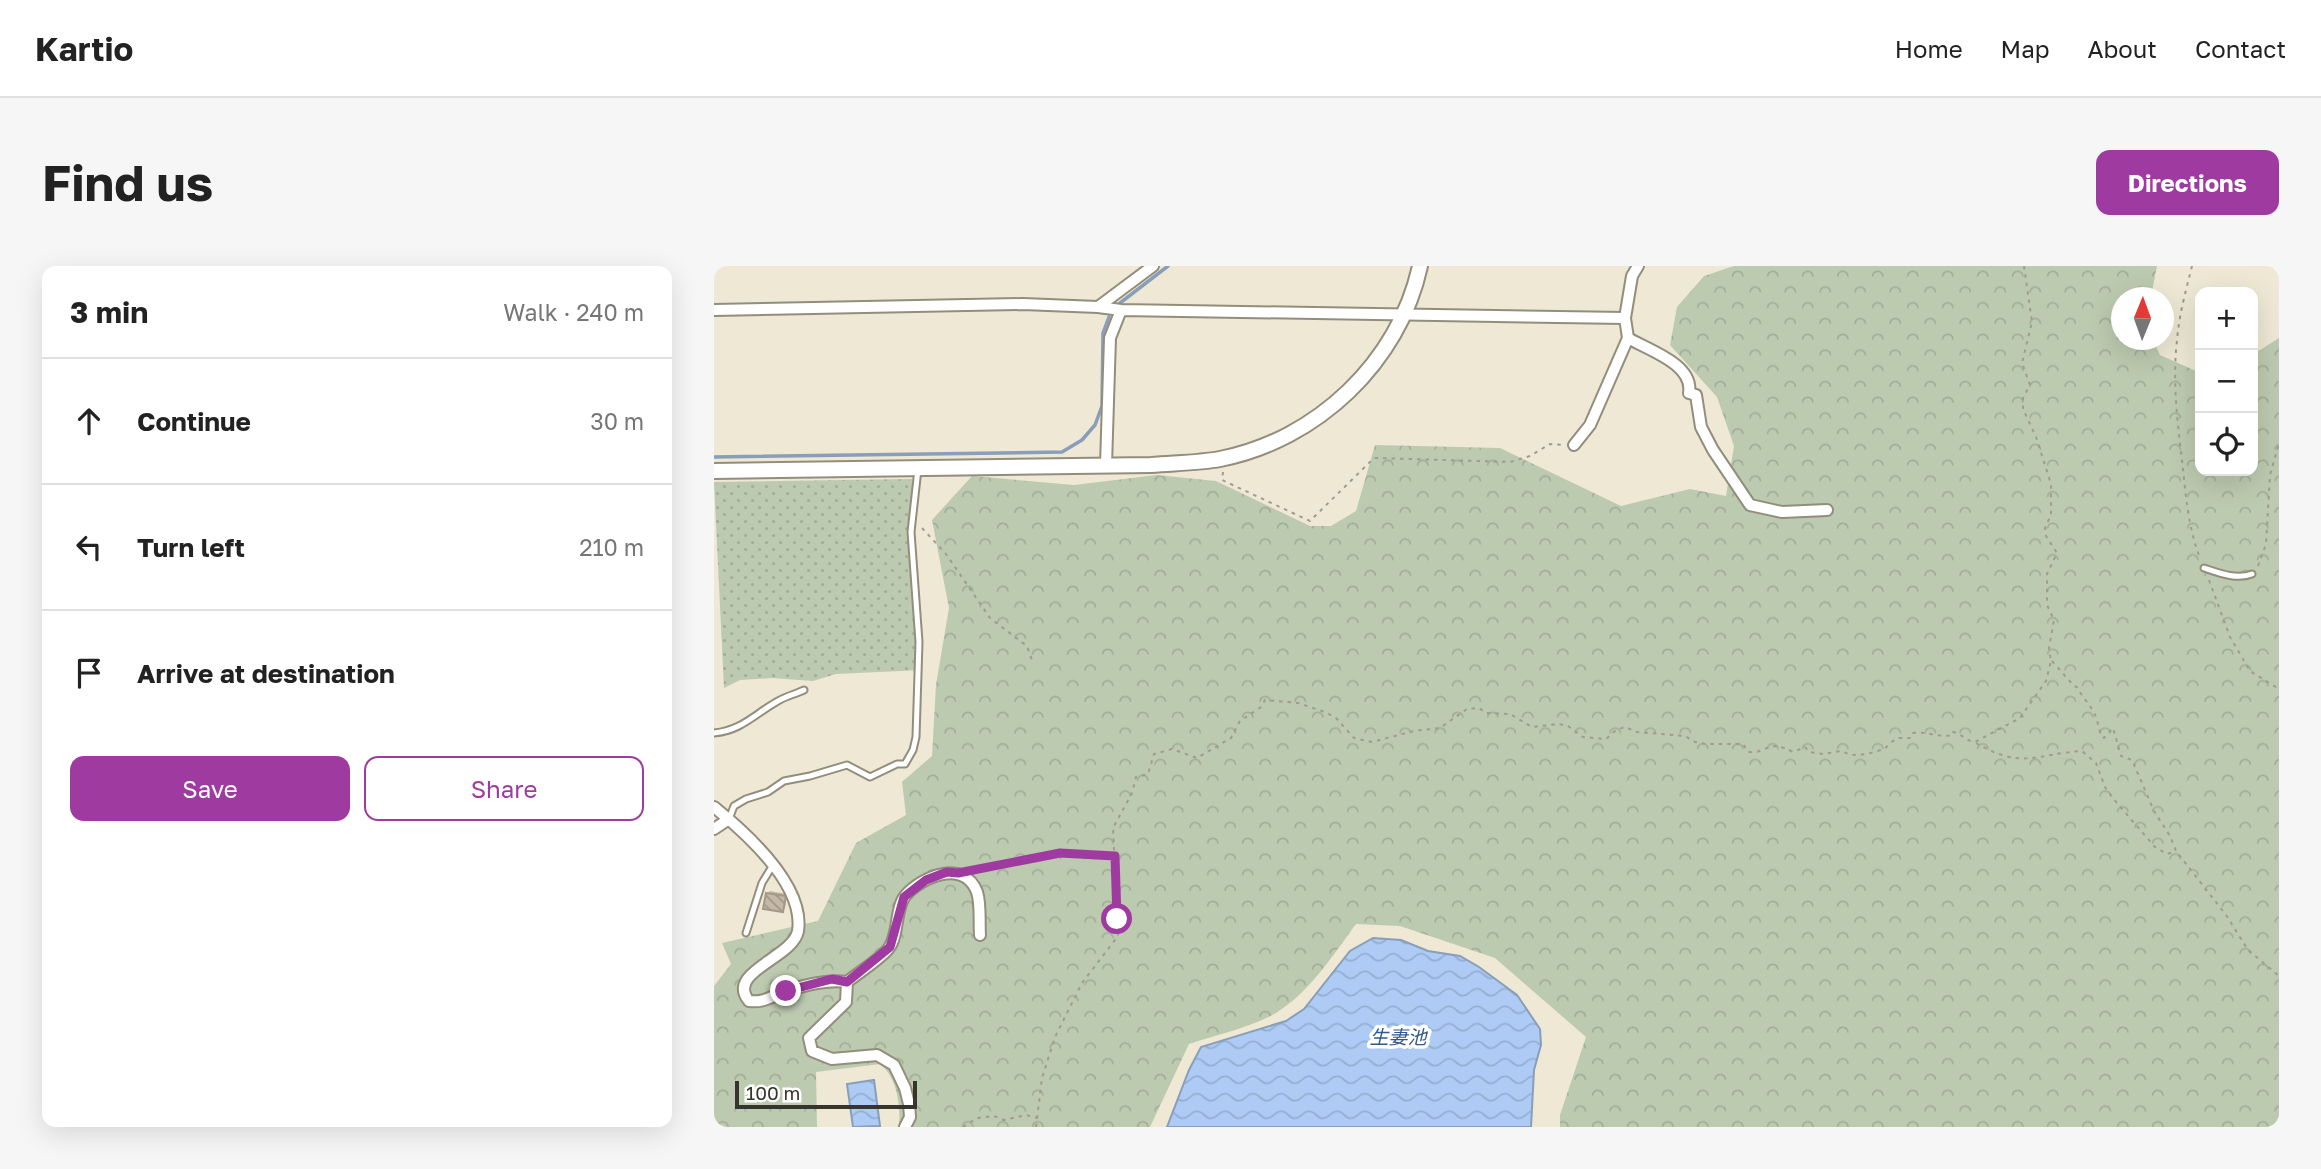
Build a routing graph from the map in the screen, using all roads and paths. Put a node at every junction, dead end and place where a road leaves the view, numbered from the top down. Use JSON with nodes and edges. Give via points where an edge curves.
{"nodes":[{"id":1,"x":1420,"y":266,"type":"edge"},
{"id":2,"x":1638,"y":266,"type":"edge"},
{"id":3,"x":2024,"y":266,"type":"edge"},
{"id":4,"x":2192,"y":266,"type":"edge"},
{"id":5,"x":1152,"y":267,"type":"edge"},
{"id":6,"x":1098,"y":307,"type":"junction"},
{"id":7,"x":714,"y":310,"type":"edge"},
{"id":8,"x":1121,"y":310,"type":"junction"},
{"id":9,"x":1404,"y":314,"type":"junction"},
{"id":10,"x":1625,"y":318,"type":"junction"},
{"id":11,"x":1628,"y":338,"type":"junction"},
{"id":12,"x":2279,"y":444,"type":"edge"},
{"id":13,"x":1574,"y":445,"type":"joint"},
{"id":14,"x":1106,"y":465,"type":"junction"},
{"id":15,"x":1223,"y":466,"type":"dead end"},
{"id":16,"x":918,"y":467,"type":"junction"},
{"id":17,"x":714,"y":471,"type":"edge"},
{"id":18,"x":1828,"y":510,"type":"dead end"},
{"id":19,"x":913,"y":517,"type":"junction"},
{"id":20,"x":2204,"y":568,"type":"junction"},
{"id":21,"x":2252,"y":574,"type":"joint"},
{"id":22,"x":2051,"y":661,"type":"junction"},
{"id":23,"x":1033,"y":663,"type":"dead end"},
{"id":24,"x":2279,"y":689,"type":"edge"},
{"id":25,"x":804,"y":691,"type":"dead end"},
{"id":26,"x":714,"y":733,"type":"edge"},
{"id":27,"x":1975,"y":742,"type":"junction"},
{"id":28,"x":714,"y":807,"type":"edge"},
{"id":29,"x":729,"y":819,"type":"junction"},
{"id":30,"x":714,"y":829,"type":"edge"},
{"id":31,"x":2176,"y":851,"type":"junction"},
{"id":32,"x":1115,"y":856,"type":"junction"},
{"id":33,"x":773,"y":864,"type":"junction"},
{"id":34,"x":958,"y":873,"type":"junction"},
{"id":35,"x":746,"y":933,"type":"dead end"},
{"id":36,"x":980,"y":935,"type":"dead end"},
{"id":37,"x":2279,"y":976,"type":"edge"},
{"id":38,"x":847,"y":982,"type":"junction"},
{"id":39,"x":1038,"y":1118,"type":"junction"},
{"id":40,"x":905,"y":1127,"type":"edge"},
{"id":41,"x":963,"y":1127,"type":"edge"},
{"id":42,"x":1036,"y":1127,"type":"edge"}],
"edges":[{"from":1,"to":9,"type":"street"},
{"from":2,"to":10,"type":"street"},
{"from":3,"to":22,"type":"path","via":[[2032,322],[2023,353],[2030,385],[2023,409],[2049,477],[2052,515],[2045,528],[2057,553],[2048,574],[2048,605],[2054,620]]},
{"from":4,"to":20,"type":"path","via":[[2177,340],[2175,408],[2186,500]]},
{"from":5,"to":6,"type":"street"},
{"from":6,"to":7,"type":"street","via":[[1023,303]]},
{"from":6,"to":8,"type":"street"},
{"from":8,"to":9,"type":"street"},
{"from":8,"to":14,"type":"street","via":[[1110,338]]},
{"from":9,"to":10,"type":"street"},
{"from":9,"to":14,"type":"street","via":[[1365,375],[1296,431],[1260,448],[1220,459]]},
{"from":10,"to":11,"type":"street"},
{"from":11,"to":13,"type":"street","via":[[1590,425]]},
{"from":11,"to":18,"type":"street","via":[[1683,371],[1690,386],[1688,398],[1696,395],[1701,427],[1750,505],[1782,512]]},
{"from":12,"to":21,"type":"path","via":[[2270,475],[2264,555]]},
{"from":13,"to":15,"type":"path","via":[[1550,444],[1510,462],[1374,458],[1310,520],[1222,480]]},
{"from":14,"to":16,"type":"street"},
{"from":16,"to":17,"type":"street"},
{"from":16,"to":19,"type":"lane"},
{"from":19,"to":23,"type":"path","via":[[946,554],[990,618],[1027,646]]},
{"from":19,"to":29,"type":"lane","via":[[919,642],[916,737],[905,764],[870,777],[847,765],[784,781],[734,806]]},
{"from":20,"to":21,"type":"lane","via":[[2225,575]]},
{"from":20,"to":24,"type":"path","via":[[2230,637],[2250,671]]},
{"from":22,"to":27,"type":"path","via":[[2046,681],[2020,718]]},
{"from":22,"to":31,"type":"path","via":[[2095,713],[2099,734],[2104,738],[2113,728],[2121,755],[2132,760]]},
{"from":25,"to":26,"type":"lane","via":[[779,700],[729,732]]},
{"from":27,"to":31,"type":"path","via":[[2018,760],[2082,751],[2096,763],[2105,787],[2155,847],[2167,854]]},
{"from":27,"to":32,"type":"path","via":[[1953,732],[1943,736],[1918,732],[1867,754],[1817,754],[1805,747],[1793,752],[1777,745],[1756,753],[1748,752],[1743,744],[1706,744],[1685,736],[1625,727],[1606,740],[1583,737],[1568,726],[1532,727],[1510,714],[1486,713],[1479,708],[1467,709],[1440,728],[1372,743],[1354,738],[1325,712],[1298,703],[1265,700],[1240,721],[1231,738],[1197,758],[1172,749],[1154,754],[1148,774],[1136,777],[1113,828]]},
{"from":28,"to":29,"type":"street"},
{"from":29,"to":30,"type":"street"},
{"from":29,"to":33,"type":"street"},
{"from":31,"to":37,"type":"path","via":[[2248,950]]},
{"from":32,"to":34,"type":"path","via":[[1060,853]]},
{"from":32,"to":39,"type":"path","via":[[1118,936],[1082,983],[1055,1037],[1042,1078]]},
{"from":33,"to":35,"type":"lane"},
{"from":33,"to":38,"type":"street","via":[[796,907],[798,933],[786,949],[748,978],[743,994],[748,1001],[761,1002],[832,979]]},
{"from":34,"to":36,"type":"street","via":[[978,894]]},
{"from":34,"to":38,"type":"street","via":[[926,880],[904,897],[890,947]]},
{"from":38,"to":40,"type":"street","via":[[846,1002],[809,1038],[812,1051],[832,1059],[877,1055],[894,1065],[909,1104]]},
{"from":39,"to":41,"type":"path","via":[[977,1118]]},
{"from":39,"to":42,"type":"path"}]}
